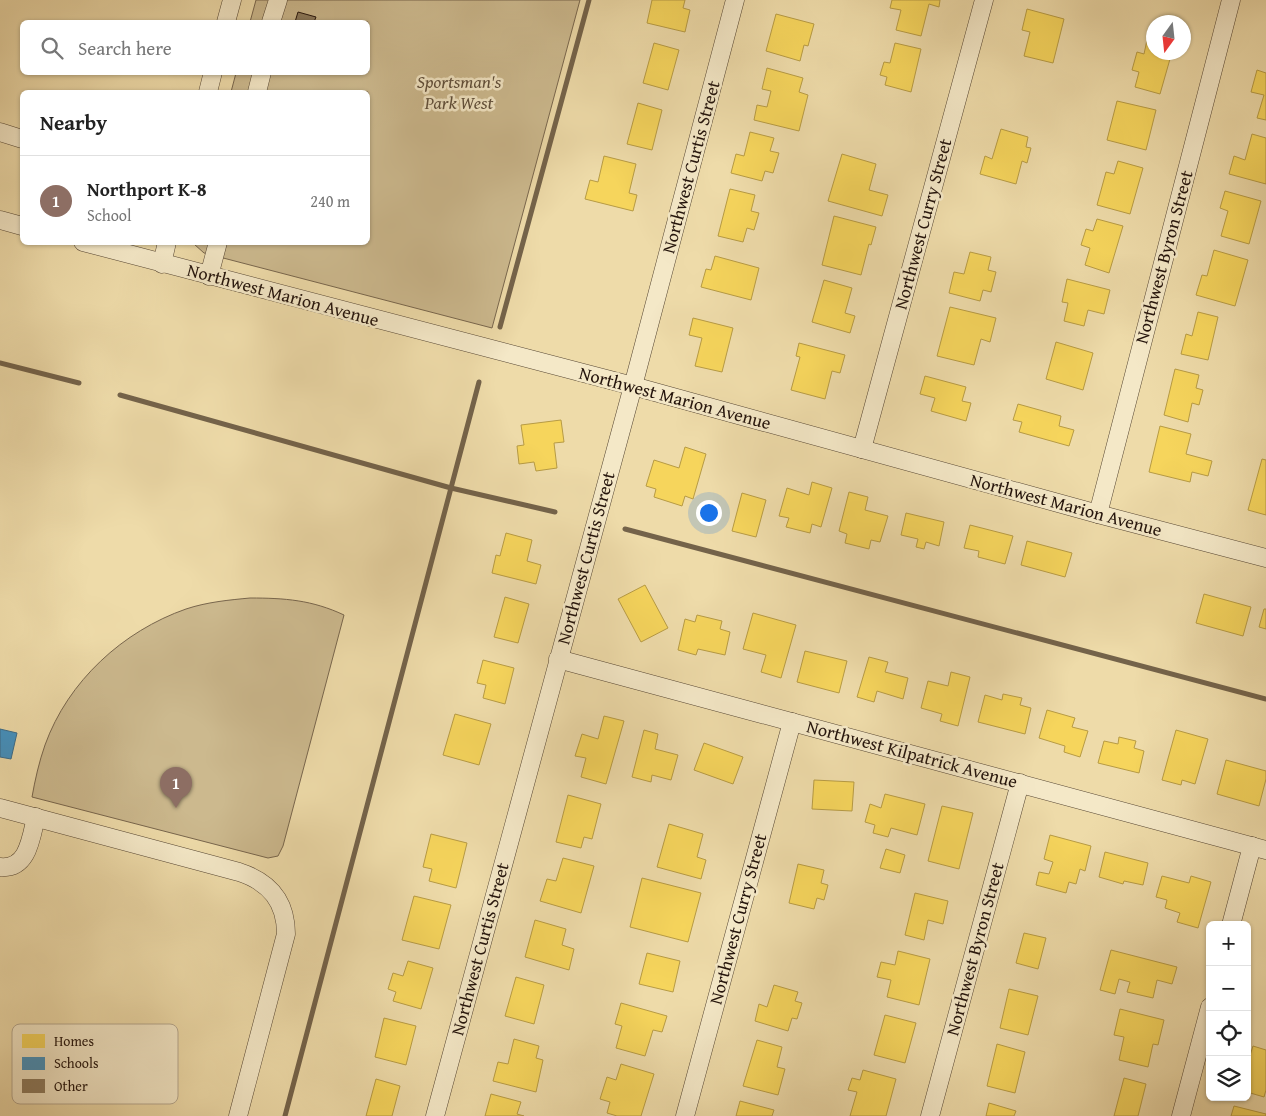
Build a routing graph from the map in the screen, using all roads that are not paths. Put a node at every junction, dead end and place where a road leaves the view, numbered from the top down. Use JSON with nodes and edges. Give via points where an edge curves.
{"nodes":[{"id":1,"x":232,"y":0,"type":"edge"},
{"id":2,"x":278,"y":0,"type":"edge"},
{"id":3,"x":736,"y":0,"type":"edge"},
{"id":4,"x":984,"y":0,"type":"edge"},
{"id":5,"x":1232,"y":0,"type":"edge"},
{"id":6,"x":227,"y":20,"type":"edge"},
{"id":7,"x":273,"y":20,"type":"edge"},
{"id":8,"x":212,"y":75,"type":"edge"},
{"id":9,"x":261,"y":75,"type":"edge"},
{"id":10,"x":208,"y":90,"type":"edge"},
{"id":11,"x":258,"y":90,"type":"edge"},
{"id":12,"x":0,"y":132,"type":"edge"},
{"id":13,"x":20,"y":138,"type":"edge"},
{"id":14,"x":0,"y":220,"type":"edge"},
{"id":15,"x":20,"y":225,"type":"edge"},
{"id":16,"x":94,"y":245,"type":"edge"},
{"id":17,"x":167,"y":245,"type":"edge"},
{"id":18,"x":217,"y":245,"type":"edge"},
{"id":19,"x":162,"y":264,"type":"junction"},
{"id":20,"x":209,"y":276,"type":"junction"},
{"id":21,"x":633,"y":386,"type":"junction"},
{"id":22,"x":862,"y":449,"type":"junction"},
{"id":23,"x":1098,"y":514,"type":"junction"},
{"id":24,"x":1266,"y":558,"type":"edge"},
{"id":25,"x":558,"y":659,"type":"junction"},
{"id":26,"x":792,"y":722,"type":"junction"},
{"id":27,"x":1020,"y":783,"type":"junction"},
{"id":28,"x":0,"y":808,"type":"edge"},
{"id":29,"x":36,"y":817,"type":"junction"},
{"id":30,"x":1259,"y":848,"type":"edge"},
{"id":31,"x":0,"y":867,"type":"edge"},
{"id":32,"x":1233,"y":921,"type":"edge"},
{"id":33,"x":1209,"y":1011,"type":"edge"},
{"id":34,"x":238,"y":1116,"type":"edge"},
{"id":35,"x":435,"y":1116,"type":"edge"},
{"id":36,"x":685,"y":1116,"type":"edge"},
{"id":37,"x":930,"y":1116,"type":"edge"},
{"id":38,"x":1181,"y":1116,"type":"edge"}],
"edges":[{"from":1,"to":6,"type":"street"},
{"from":2,"to":7,"type":"street"},
{"from":3,"to":21,"type":"street","name":"Northwest Curtis Street"},
{"from":4,"to":22,"type":"street","name":"Northwest Curry Street"},
{"from":5,"to":23,"type":"street","name":"Northwest Byron Street"},
{"from":8,"to":10,"type":"street"},
{"from":9,"to":11,"type":"street"},
{"from":12,"to":13,"type":"street"},
{"from":14,"to":15,"type":"street"},
{"from":16,"to":19,"type":"street","name":"Northwest Marion Avenue"},
{"from":17,"to":19,"type":"street"},
{"from":18,"to":20,"type":"street"},
{"from":19,"to":20,"type":"street","name":"Northwest Marion Avenue"},
{"from":20,"to":21,"type":"street","name":"Northwest Marion Avenue"},
{"from":21,"to":22,"type":"street","name":"Northwest Marion Avenue"},
{"from":21,"to":25,"type":"street","name":"Northwest Curtis Street"},
{"from":22,"to":23,"type":"street","name":"Northwest Marion Avenue"},
{"from":23,"to":24,"type":"street","name":"Northwest Marion Avenue"},
{"from":25,"to":26,"type":"street","name":"Northwest Kilpatrick Avenue"},
{"from":25,"to":35,"type":"street","name":"Northwest Curtis Street"},
{"from":26,"to":27,"type":"street","name":"Northwest Kilpatrick Avenue"},
{"from":26,"to":36,"type":"street","name":"Northwest Curry Street"},
{"from":27,"to":30,"type":"street","name":"Northwest Kilpatrick Avenue"},
{"from":27,"to":37,"type":"street","name":"Northwest Byron Street"},
{"from":28,"to":29,"type":"street"},
{"from":29,"to":31,"type":"street","via":[[22,860],[14,866]]},
{"from":29,"to":34,"type":"street","via":[[252,876],[265,885],[281,904],[286,934]]},
{"from":30,"to":32,"type":"street"},
{"from":33,"to":38,"type":"street"}]}
